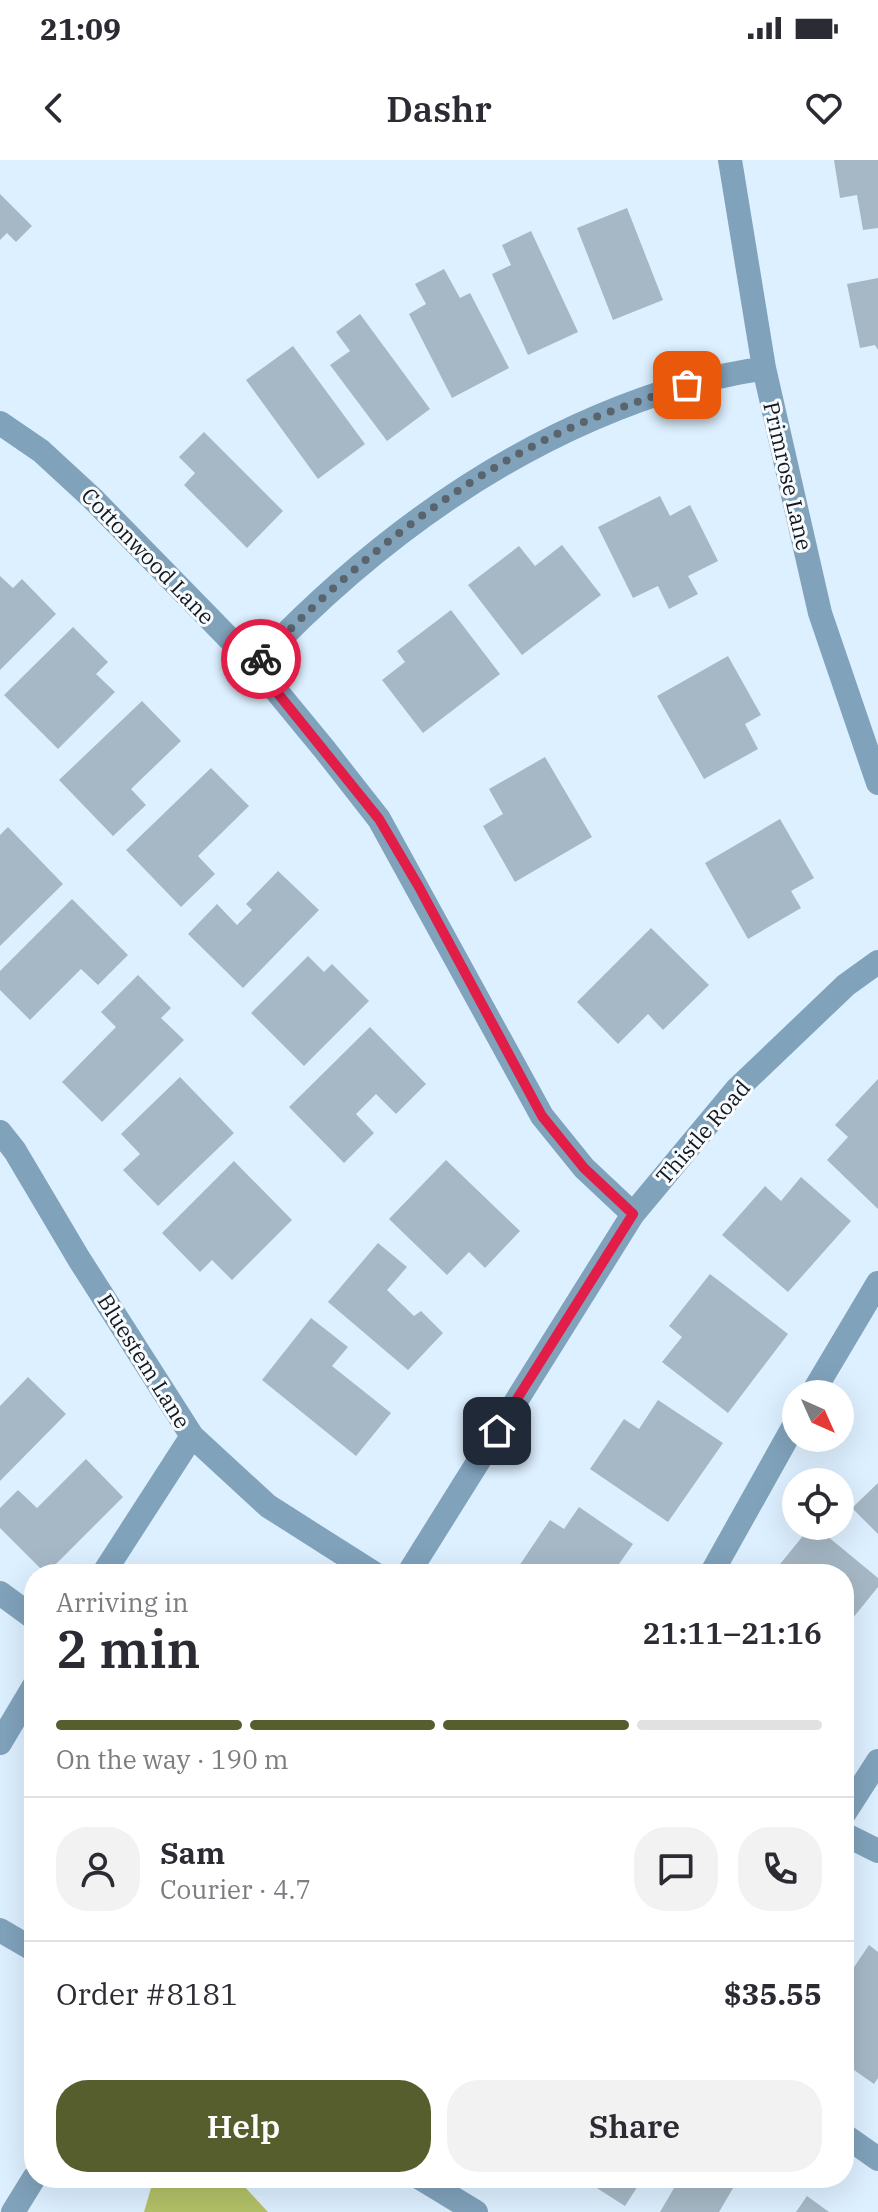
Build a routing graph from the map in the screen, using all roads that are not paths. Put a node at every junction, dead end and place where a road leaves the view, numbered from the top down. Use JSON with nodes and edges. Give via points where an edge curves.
{"nodes":[{"id":1,"x":730,"y":160,"type":"edge"},
{"id":2,"x":764,"y":368,"type":"junction"},
{"id":3,"x":0,"y":423,"type":"edge"},
{"id":4,"x":255,"y":665,"type":"junction"},
{"id":5,"x":878,"y":783,"type":"edge"},
{"id":6,"x":878,"y":962,"type":"edge"},
{"id":7,"x":0,"y":1132,"type":"edge"},
{"id":8,"x":633,"y":1214,"type":"junction"},
{"id":9,"x":878,"y":1283,"type":"edge"},
{"id":10,"x":820,"y":1380,"type":"edge"},
{"id":11,"x":192,"y":1436,"type":"junction"},
{"id":12,"x":782,"y":1447,"type":"edge"},
{"id":13,"x":109,"y":1564,"type":"edge"},
{"id":14,"x":359,"y":1564,"type":"edge"},
{"id":15,"x":414,"y":1564,"type":"edge"},
{"id":16,"x":717,"y":1564,"type":"edge"},
{"id":17,"x":0,"y":1593,"type":"edge"},
{"id":18,"x":24,"y":1611,"type":"edge"},
{"id":19,"x":24,"y":1703,"type":"edge"},
{"id":20,"x":0,"y":1743,"type":"edge"},
{"id":21,"x":878,"y":1761,"type":"edge"},
{"id":22,"x":854,"y":1798,"type":"edge"},
{"id":23,"x":854,"y":1839,"type":"edge"},
{"id":24,"x":878,"y":1851,"type":"edge"},
{"id":25,"x":0,"y":1930,"type":"edge"},
{"id":26,"x":24,"y":1944,"type":"edge"},
{"id":27,"x":854,"y":2142,"type":"edge"},
{"id":28,"x":878,"y":2159,"type":"edge"},
{"id":29,"x":28,"y":2188,"type":"edge"},
{"id":30,"x":436,"y":2188,"type":"edge"},
{"id":31,"x":13,"y":2212,"type":"edge"},
{"id":32,"x":476,"y":2212,"type":"edge"}],
"edges":[{"from":1,"to":2,"type":"street","name":"Primrose Lane"},
{"from":2,"to":4,"type":"street","via":[[687,385],[540,442],[461,489],[385,544],[306,611]]},
{"from":2,"to":5,"type":"street","name":"Primrose Lane","via":[[820,613]]},
{"from":3,"to":4,"type":"street","name":"Cottonwood Lane","via":[[41,451],[92,498]]},
{"from":4,"to":8,"type":"street","name":"Cottonwood Lane","via":[[379,819],[542,1116],[584,1168]]},
{"from":6,"to":8,"type":"street","name":"Thistle Road","via":[[846,985],[737,1089]]},
{"from":7,"to":11,"type":"street","name":"Bluestem Lane"},
{"from":8,"to":15,"type":"street","name":"Thistle Road"},
{"from":9,"to":10,"type":"street"},
{"from":11,"to":13,"type":"street"},
{"from":11,"to":14,"type":"street","name":"Bluestem Lane","via":[[268,1506]]},
{"from":12,"to":16,"type":"street"},
{"from":17,"to":18,"type":"street"},
{"from":19,"to":20,"type":"street"},
{"from":21,"to":22,"type":"street"},
{"from":23,"to":24,"type":"street"},
{"from":25,"to":26,"type":"street"},
{"from":27,"to":28,"type":"street"},
{"from":29,"to":31,"type":"street"},
{"from":30,"to":32,"type":"street"}]}
